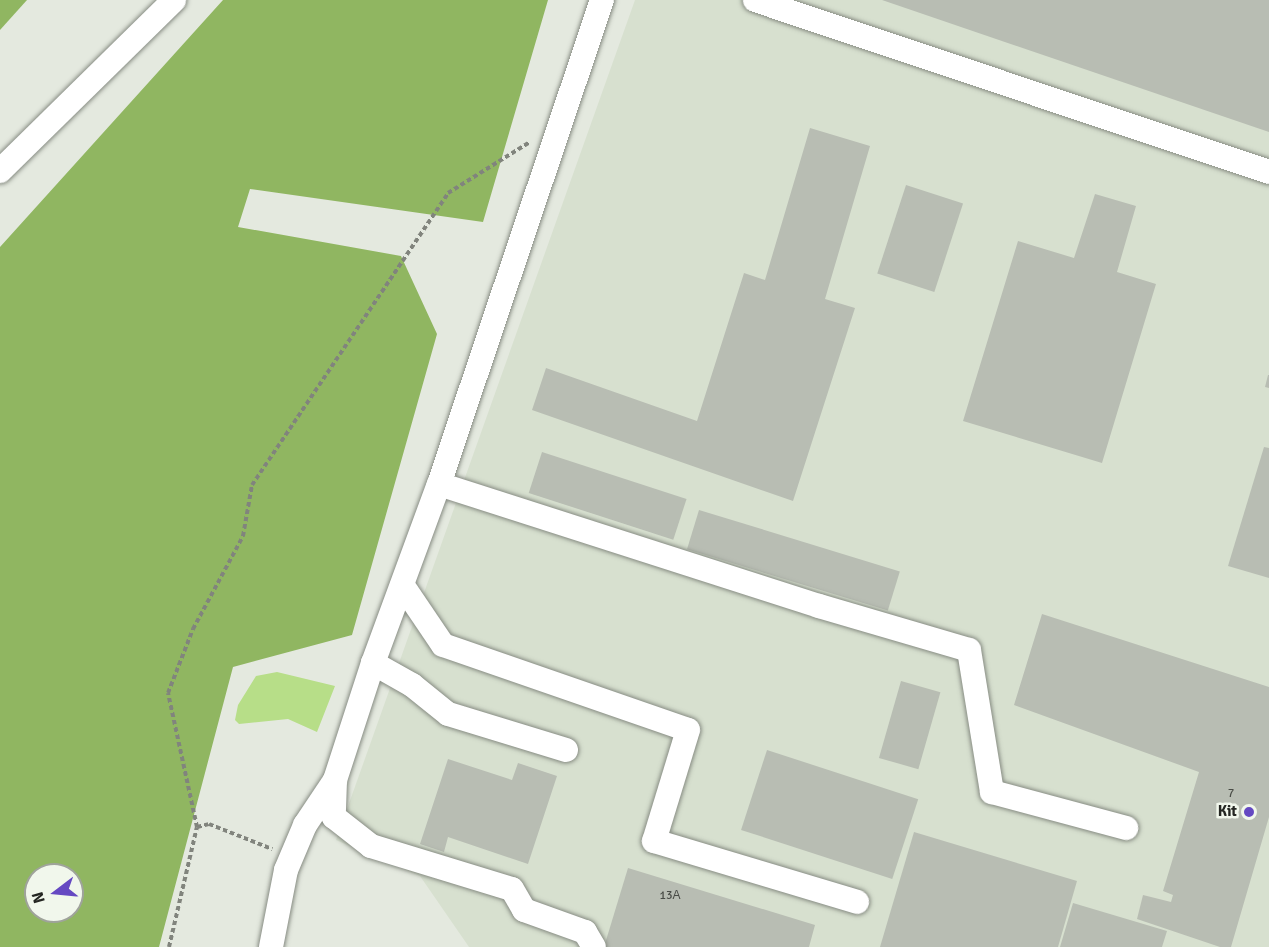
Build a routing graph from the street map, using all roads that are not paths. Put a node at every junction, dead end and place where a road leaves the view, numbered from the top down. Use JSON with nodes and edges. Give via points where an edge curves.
{"nodes":[{"id":1,"x":174,"y":0,"type":"edge"},
{"id":2,"x":602,"y":0,"type":"edge"},
{"id":3,"x":756,"y":0,"type":"edge"},
{"id":4,"x":808,"y":8,"type":"edge"},
{"id":5,"x":0,"y":171,"type":"edge"},
{"id":6,"x":1269,"y":172,"type":"edge"},
{"id":7,"x":439,"y":484,"type":"junction"},
{"id":8,"x":403,"y":586,"type":"junction"},
{"id":9,"x":373,"y":663,"type":"junction"},
{"id":10,"x":566,"y":750,"type":"dead end"},
{"id":11,"x":335,"y":780,"type":"junction"},
{"id":12,"x":1126,"y":828,"type":"dead end"},
{"id":13,"x":857,"y":902,"type":"dead end"},
{"id":14,"x":271,"y":947,"type":"edge"},
{"id":15,"x":594,"y":947,"type":"edge"}],
"edges":[{"from":1,"to":5,"type":"street"},
{"from":2,"to":7,"type":"street"},
{"from":3,"to":4,"type":"street"},
{"from":4,"to":6,"type":"street"},
{"from":7,"to":8,"type":"street"},
{"from":7,"to":12,"type":"street","via":[[969,650],[992,792]]},
{"from":8,"to":9,"type":"street"},
{"from":8,"to":13,"type":"street","via":[[443,645],[688,730],[654,841]]},
{"from":9,"to":10,"type":"street","via":[[412,685],[448,714]]},
{"from":9,"to":11,"type":"street"},
{"from":11,"to":14,"type":"street","via":[[305,825],[286,870]]},
{"from":11,"to":15,"type":"street","via":[[334,817],[371,846],[512,889],[524,910],[585,932]]}]}
